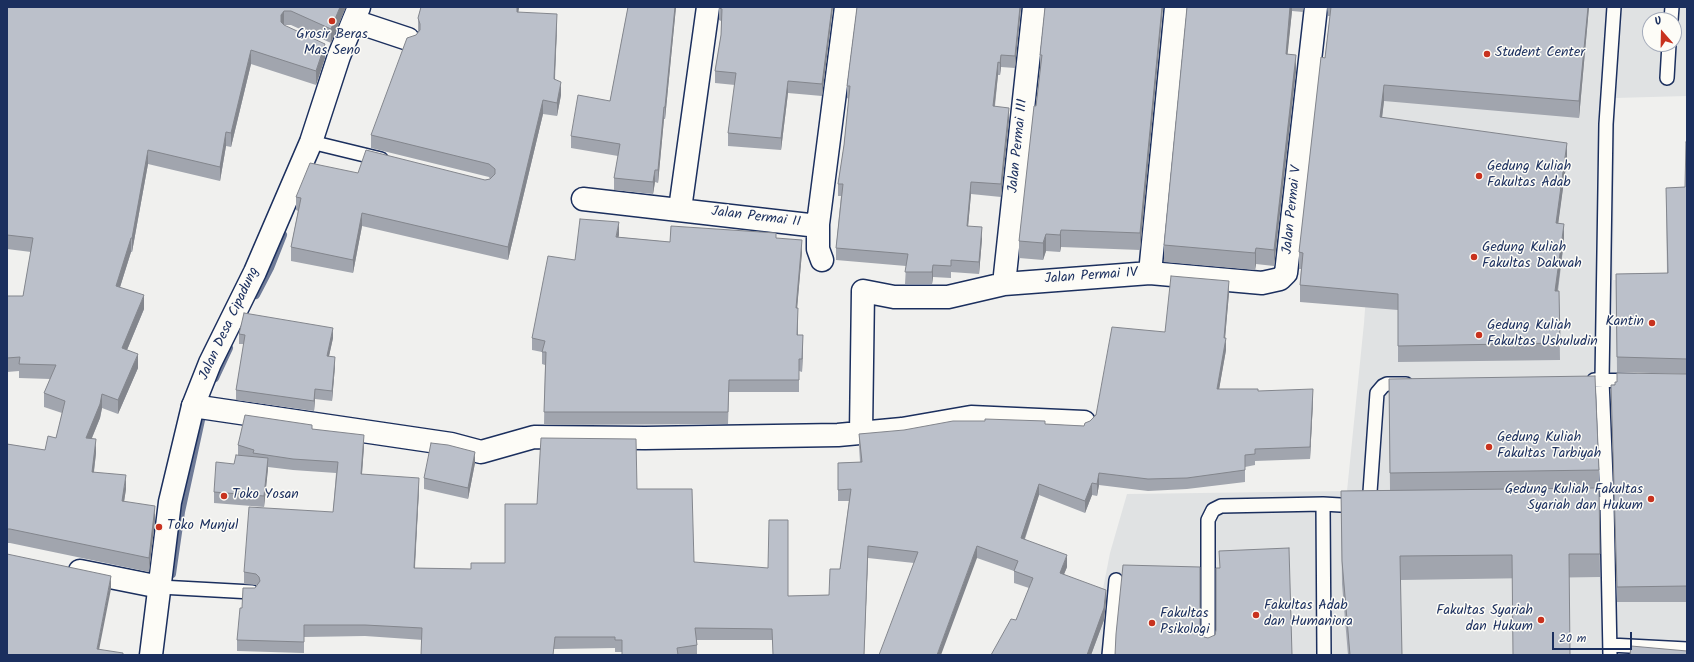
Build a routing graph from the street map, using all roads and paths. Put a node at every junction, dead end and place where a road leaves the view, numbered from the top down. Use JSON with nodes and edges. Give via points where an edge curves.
{"nodes":[{"id":1,"x":708,"y":7,"type":"edge"},
{"id":2,"x":846,"y":7,"type":"edge"},
{"id":3,"x":1034,"y":7,"type":"edge"},
{"id":4,"x":1176,"y":7,"type":"edge"},
{"id":5,"x":1316,"y":7,"type":"edge"},
{"id":6,"x":1614,"y":7,"type":"edge"},
{"id":7,"x":357,"y":14,"type":"edge"},
{"id":8,"x":408,"y":39,"type":"edge"},
{"id":9,"x":1669,"y":52,"type":"edge"},
{"id":10,"x":1667,"y":78,"type":"dead end"},
{"id":11,"x":311,"y":142,"type":"junction"},
{"id":12,"x":395,"y":163,"type":"edge"},
{"id":13,"x":583,"y":199,"type":"dead end"},
{"id":14,"x":680,"y":209,"type":"junction"},
{"id":15,"x":818,"y":224,"type":"junction"},
{"id":16,"x":822,"y":260,"type":"dead end"},
{"id":17,"x":1150,"y":273,"type":"junction"},
{"id":18,"x":1004,"y":284,"type":"junction"},
{"id":19,"x":1578,"y":380,"type":"edge"},
{"id":20,"x":1602,"y":380,"type":"junction"},
{"id":21,"x":1649,"y":381,"type":"edge"},
{"id":22,"x":1419,"y":384,"type":"edge"},
{"id":23,"x":194,"y":406,"type":"junction"},
{"id":24,"x":1084,"y":422,"type":"edge"},
{"id":25,"x":861,"y":433,"type":"junction"},
{"id":26,"x":1607,"y":503,"type":"junction"},
{"id":27,"x":1323,"y":504,"type":"junction"},
{"id":28,"x":1567,"y":504,"type":"edge"},
{"id":29,"x":1370,"y":506,"type":"junction"},
{"id":30,"x":1385,"y":506,"type":"edge"},
{"id":31,"x":62,"y":568,"type":"edge"},
{"id":32,"x":1116,"y":580,"type":"dead end"},
{"id":33,"x":160,"y":587,"type":"junction"},
{"id":34,"x":252,"y":592,"type":"edge"},
{"id":35,"x":1687,"y":649,"type":"edge"},
{"id":36,"x":1610,"y":650,"type":"edge"},
{"id":37,"x":151,"y":655,"type":"edge"},
{"id":38,"x":1109,"y":655,"type":"edge"},
{"id":39,"x":1208,"y":655,"type":"edge"},
{"id":40,"x":1324,"y":655,"type":"edge"}],
"edges":[{"from":1,"to":14,"type":"street"},
{"from":2,"to":15,"type":"street","name":"Jalan Permai II"},
{"from":3,"to":18,"type":"street","name":"Jalan Permai III"},
{"from":4,"to":17,"type":"street","name":"Jalan Permai IV"},
{"from":5,"to":17,"type":"street","name":"Jalan Permai V","via":[[1286,273],[1280,279],[1262,282]]},
{"from":6,"to":20,"type":"lane","via":[[1606,124]]},
{"from":7,"to":8,"type":"street"},
{"from":7,"to":11,"type":"street","name":"Jalan Desa Cipadung","via":[[332,54]]},
{"from":9,"to":10,"type":"lane"},
{"from":11,"to":12,"type":"lane"},
{"from":11,"to":23,"type":"street","name":"Jalan Desa Cipadung","via":[[255,272],[210,363]]},
{"from":13,"to":14,"type":"street","name":"Jalan Permai II"},
{"from":14,"to":15,"type":"street","name":"Jalan Permai II"},
{"from":15,"to":16,"type":"street","via":[[818,249]]},
{"from":17,"to":18,"type":"street","name":"Jalan Permai IV"},
{"from":18,"to":25,"type":"street","name":"Jalan Permai IV","via":[[948,297],[894,297],[863,291]]},
{"from":19,"to":20,"type":"lane"},
{"from":20,"to":21,"type":"lane"},
{"from":20,"to":26,"type":"lane"},
{"from":22,"to":29,"type":"lane","via":[[1387,384],[1377,393]]},
{"from":23,"to":25,"type":"street","via":[[451,444],[481,452],[534,437],[751,437]]},
{"from":23,"to":33,"type":"street","name":"Jalan Desa Cipadung","via":[[170,502]]},
{"from":24,"to":25,"type":"street","via":[[971,417]]},
{"from":26,"to":28,"type":"lane"},
{"from":26,"to":36,"type":"lane"},
{"from":27,"to":29,"type":"lane"},
{"from":27,"to":39,"type":"lane","via":[[1222,506],[1213,510],[1208,520]]},
{"from":27,"to":40,"type":"lane"},
{"from":29,"to":30,"type":"lane"},
{"from":31,"to":33,"type":"street"},
{"from":32,"to":38,"type":"lane"},
{"from":33,"to":34,"type":"lane"},
{"from":33,"to":37,"type":"street","name":"Jalan Desa Cipadung"},
{"from":35,"to":36,"type":"lane"}]}
